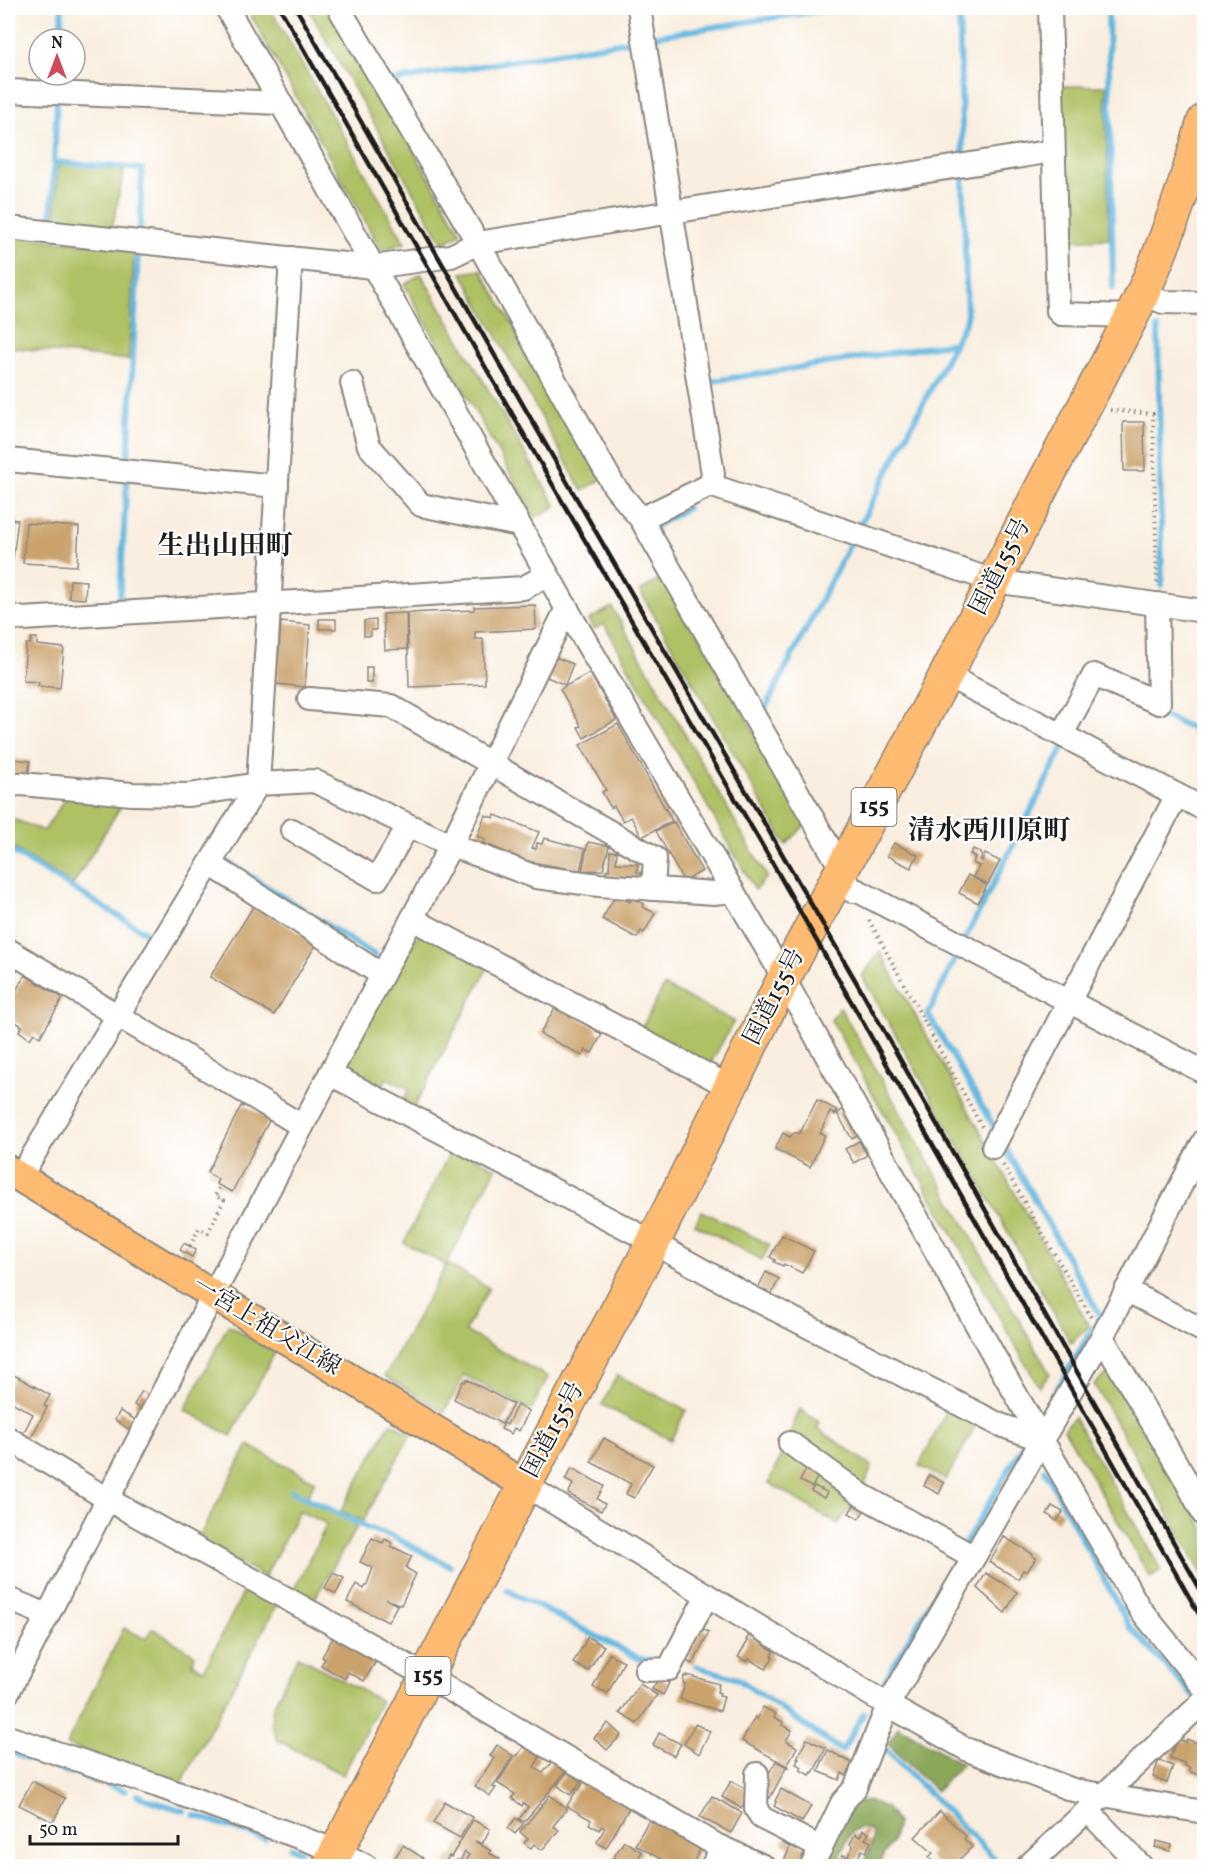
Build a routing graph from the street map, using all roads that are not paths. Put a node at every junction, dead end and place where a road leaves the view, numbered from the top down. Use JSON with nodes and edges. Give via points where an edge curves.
{"nodes":[{"id":1,"x":228,"y":8,"type":"edge"},
{"id":2,"x":339,"y":8,"type":"edge"},
{"id":3,"x":639,"y":8,"type":"edge"},
{"id":4,"x":1050,"y":8,"type":"edge"},
{"id":5,"x":8,"y":91,"type":"edge"},
{"id":6,"x":280,"y":103,"type":"junction"},
{"id":7,"x":1204,"y":122,"type":"edge"},
{"id":8,"x":1053,"y":151,"type":"junction"},
{"id":9,"x":672,"y":213,"type":"junction"},
{"id":10,"x":8,"y":228,"type":"edge"},
{"id":11,"x":477,"y":243,"type":"junction"},
{"id":12,"x":291,"y":258,"type":"junction"},
{"id":13,"x":373,"y":267,"type":"junction"},
{"id":14,"x":1204,"y":303,"type":"edge"},
{"id":15,"x":1137,"y":305,"type":"junction"},
{"id":16,"x":352,"y":384,"type":"dead end"},
{"id":17,"x":8,"y":460,"type":"edge"},
{"id":18,"x":710,"y":485,"type":"junction"},
{"id":19,"x":277,"y":486,"type":"junction"},
{"id":20,"x":641,"y":519,"type":"junction"},
{"id":21,"x":519,"y":525,"type":"junction"},
{"id":22,"x":548,"y":575,"type":"junction"},
{"id":23,"x":994,"y":581,"type":"junction"},
{"id":24,"x":1157,"y":604,"type":"junction"},
{"id":25,"x":270,"y":605,"type":"junction"},
{"id":26,"x":567,"y":608,"type":"junction"},
{"id":27,"x":1204,"y":611,"type":"edge"},
{"id":28,"x":8,"y":615,"type":"edge"},
{"id":29,"x":946,"y":675,"type":"junction"},
{"id":30,"x":309,"y":699,"type":"dead end"},
{"id":31,"x":1062,"y":734,"type":"junction"},
{"id":32,"x":491,"y":764,"type":"junction"},
{"id":33,"x":258,"y":784,"type":"junction"},
{"id":34,"x":8,"y":785,"type":"edge"},
{"id":35,"x":1177,"y":795,"type":"junction"},
{"id":36,"x":1204,"y":809,"type":"edge"},
{"id":37,"x":408,"y":825,"type":"junction"},
{"id":38,"x":292,"y":830,"type":"dead end"},
{"id":39,"x":451,"y":845,"type":"junction"},
{"id":40,"x":210,"y":864,"type":"junction"},
{"id":41,"x":847,"y":879,"type":"junction"},
{"id":42,"x":653,"y":889,"type":"junction"},
{"id":43,"x":733,"y":891,"type":"junction"},
{"id":44,"x":412,"y":919,"type":"junction"},
{"id":45,"x":8,"y":950,"type":"edge"},
{"id":46,"x":382,"y":975,"type":"junction"},
{"id":47,"x":784,"y":978,"type":"junction"},
{"id":48,"x":1069,"y":1001,"type":"junction"},
{"id":49,"x":118,"y":1016,"type":"junction"},
{"id":50,"x":1204,"y":1072,"type":"edge"},
{"id":51,"x":330,"y":1074,"type":"junction"},
{"id":52,"x":730,"y":1087,"type":"junction"},
{"id":53,"x":302,"y":1126,"type":"junction"},
{"id":54,"x":1204,"y":1141,"type":"edge"},
{"id":55,"x":993,"y":1147,"type":"road end"},
{"id":56,"x":14,"y":1173,"type":"edge"},
{"id":57,"x":653,"y":1242,"type":"junction"},
{"id":58,"x":1126,"y":1290,"type":"junction"},
{"id":59,"x":213,"y":1295,"type":"junction"},
{"id":60,"x":1204,"y":1331,"type":"edge"},
{"id":61,"x":1102,"y":1337,"type":"junction"},
{"id":62,"x":8,"y":1438,"type":"edge"},
{"id":63,"x":1042,"y":1440,"type":"junction"},
{"id":64,"x":790,"y":1443,"type":"dead end"},
{"id":65,"x":1183,"y":1475,"type":"junction"},
{"id":66,"x":525,"y":1485,"type":"junction"},
{"id":67,"x":1204,"y":1487,"type":"edge"},
{"id":68,"x":107,"y":1499,"type":"junction"},
{"id":69,"x":1204,"y":1515,"type":"edge"},
{"id":70,"x":974,"y":1557,"type":"junction"},
{"id":71,"x":707,"y":1595,"type":"junction"},
{"id":72,"x":8,"y":1599,"type":"edge"},
{"id":73,"x":47,"y":1615,"type":"junction"},
{"id":74,"x":660,"y":1675,"type":"dead end"},
{"id":75,"x":428,"y":1677,"type":"junction"},
{"id":76,"x":1204,"y":1688,"type":"edge"},
{"id":77,"x":8,"y":1692,"type":"edge"},
{"id":78,"x":1204,"y":1701,"type":"edge"},
{"id":79,"x":888,"y":1705,"type":"junction"},
{"id":80,"x":8,"y":1737,"type":"edge"},
{"id":81,"x":757,"y":1774,"type":"dead end"},
{"id":82,"x":1096,"y":1803,"type":"junction"},
{"id":83,"x":1204,"y":1812,"type":"edge"},
{"id":84,"x":718,"y":1857,"type":"edge"},
{"id":85,"x":816,"y":1857,"type":"edge"},
{"id":86,"x":333,"y":1859,"type":"edge"},
{"id":87,"x":366,"y":1866,"type":"edge"},
{"id":88,"x":763,"y":1866,"type":"edge"},
{"id":89,"x":1028,"y":1866,"type":"edge"},
{"id":90,"x":1141,"y":1866,"type":"edge"}],
"edges":[{"from":1,"to":6,"type":"street"},
{"from":2,"to":11,"type":"street"},
{"from":3,"to":9,"type":"street"},
{"from":4,"to":8,"type":"street"},
{"from":5,"to":6,"type":"street"},
{"from":6,"to":13,"type":"street"},
{"from":7,"to":15,"type":"highway","name":"国道155号","number":"155","via":[[1182,198]]},
{"from":8,"to":9,"type":"street"},
{"from":8,"to":15,"type":"street","via":[[1058,311],[1061,314]]},
{"from":9,"to":11,"type":"street"},
{"from":9,"to":18,"type":"street","via":[[712,474]]},
{"from":10,"to":12,"type":"street"},
{"from":11,"to":13,"type":"street","via":[[451,256]]},
{"from":11,"to":20,"type":"street","via":[[614,486]]},
{"from":12,"to":13,"type":"street"},
{"from":12,"to":19,"type":"street"},
{"from":13,"to":21,"type":"street"},
{"from":14,"to":15,"type":"street"},
{"from":15,"to":23,"type":"highway","name":"国道155号","number":"155"},
{"from":16,"to":21,"type":"street","via":[[369,446],[421,505]]},
{"from":17,"to":19,"type":"street"},
{"from":18,"to":20,"type":"street"},
{"from":18,"to":23,"type":"street"},
{"from":19,"to":25,"type":"street"},
{"from":20,"to":41,"type":"street"},
{"from":21,"to":22,"type":"street"},
{"from":22,"to":25,"type":"street","via":[[523,588]]},
{"from":22,"to":26,"type":"street"},
{"from":23,"to":24,"type":"street"},
{"from":23,"to":29,"type":"highway","name":"国道155号","number":"155"},
{"from":24,"to":27,"type":"street"},
{"from":24,"to":31,"type":"street","via":[[1159,703],[1094,675]]},
{"from":25,"to":28,"type":"street","via":[[23,619]]},
{"from":25,"to":33,"type":"street"},
{"from":26,"to":32,"type":"street"},
{"from":26,"to":43,"type":"street"},
{"from":29,"to":31,"type":"street"},
{"from":29,"to":41,"type":"highway","name":"国道155号","number":"155"},
{"from":30,"to":32,"type":"street","via":[[391,706]]},
{"from":31,"to":35,"type":"street"},
{"from":32,"to":39,"type":"street"},
{"from":32,"to":42,"type":"street","via":[[655,858]]},
{"from":33,"to":34,"type":"street","via":[[189,795]]},
{"from":33,"to":37,"type":"street","via":[[314,781]]},
{"from":33,"to":40,"type":"street"},
{"from":35,"to":36,"type":"street"},
{"from":35,"to":48,"type":"street"},
{"from":37,"to":38,"type":"street","via":[[377,879]]},
{"from":37,"to":39,"type":"street"},
{"from":39,"to":42,"type":"street","via":[[536,877]]},
{"from":39,"to":44,"type":"street"},
{"from":40,"to":46,"type":"street"},
{"from":40,"to":49,"type":"street"},
{"from":41,"to":47,"type":"highway","name":"国道155号","number":"155"},
{"from":41,"to":48,"type":"street","via":[[858,891]]},
{"from":42,"to":43,"type":"street"},
{"from":43,"to":47,"type":"street"},
{"from":44,"to":46,"type":"street"},
{"from":44,"to":52,"type":"street"},
{"from":45,"to":49,"type":"street"},
{"from":46,"to":51,"type":"street"},
{"from":47,"to":52,"type":"highway","name":"国道155号","number":"155"},
{"from":47,"to":63,"type":"street"},
{"from":48,"to":50,"type":"street"},
{"from":48,"to":55,"type":"street"},
{"from":49,"to":53,"type":"street"},
{"from":49,"to":56,"type":"street"},
{"from":51,"to":53,"type":"street"},
{"from":51,"to":57,"type":"street"},
{"from":52,"to":57,"type":"highway","name":"国道155号","number":"155"},
{"from":53,"to":59,"type":"street"},
{"from":54,"to":58,"type":"street"},
{"from":56,"to":59,"type":"main road","name":"一宮上祖父江線"},
{"from":57,"to":63,"type":"street","via":[[998,1424]]},
{"from":57,"to":66,"type":"highway","name":"国道155号","number":"155"},
{"from":58,"to":60,"type":"street"},
{"from":58,"to":61,"type":"street"},
{"from":59,"to":66,"type":"main road","name":"一宮上祖父江線"},
{"from":59,"to":68,"type":"street"},
{"from":61,"to":63,"type":"street"},
{"from":61,"to":65,"type":"street"},
{"from":62,"to":68,"type":"street"},
{"from":63,"to":70,"type":"street"},
{"from":63,"to":76,"type":"street","via":[[1140,1610]]},
{"from":64,"to":70,"type":"street","via":[[863,1496]]},
{"from":65,"to":67,"type":"street"},
{"from":65,"to":69,"type":"street"},
{"from":66,"to":71,"type":"street"},
{"from":66,"to":75,"type":"highway","name":"国道155号","number":"155"},
{"from":68,"to":73,"type":"street"},
{"from":68,"to":75,"type":"street"},
{"from":70,"to":79,"type":"street"},
{"from":71,"to":74,"type":"street","via":[[669,1669]]},
{"from":71,"to":79,"type":"street"},
{"from":72,"to":73,"type":"street"},
{"from":73,"to":77,"type":"street"},
{"from":75,"to":84,"type":"street"},
{"from":75,"to":86,"type":"highway","name":"国道155号","number":"155"},
{"from":78,"to":82,"type":"street"},
{"from":79,"to":82,"type":"street","via":[[968,1750],[1073,1790]]},
{"from":79,"to":85,"type":"street","via":[[855,1788],[842,1803]]},
{"from":80,"to":86,"type":"street","via":[[158,1786]]},
{"from":81,"to":85,"type":"street","via":[[756,1809],[762,1818]]},
{"from":82,"to":83,"type":"street"},
{"from":82,"to":89,"type":"street"},
{"from":82,"to":90,"type":"street"},
{"from":84,"to":88,"type":"street"},
{"from":86,"to":87,"type":"street"}]}
